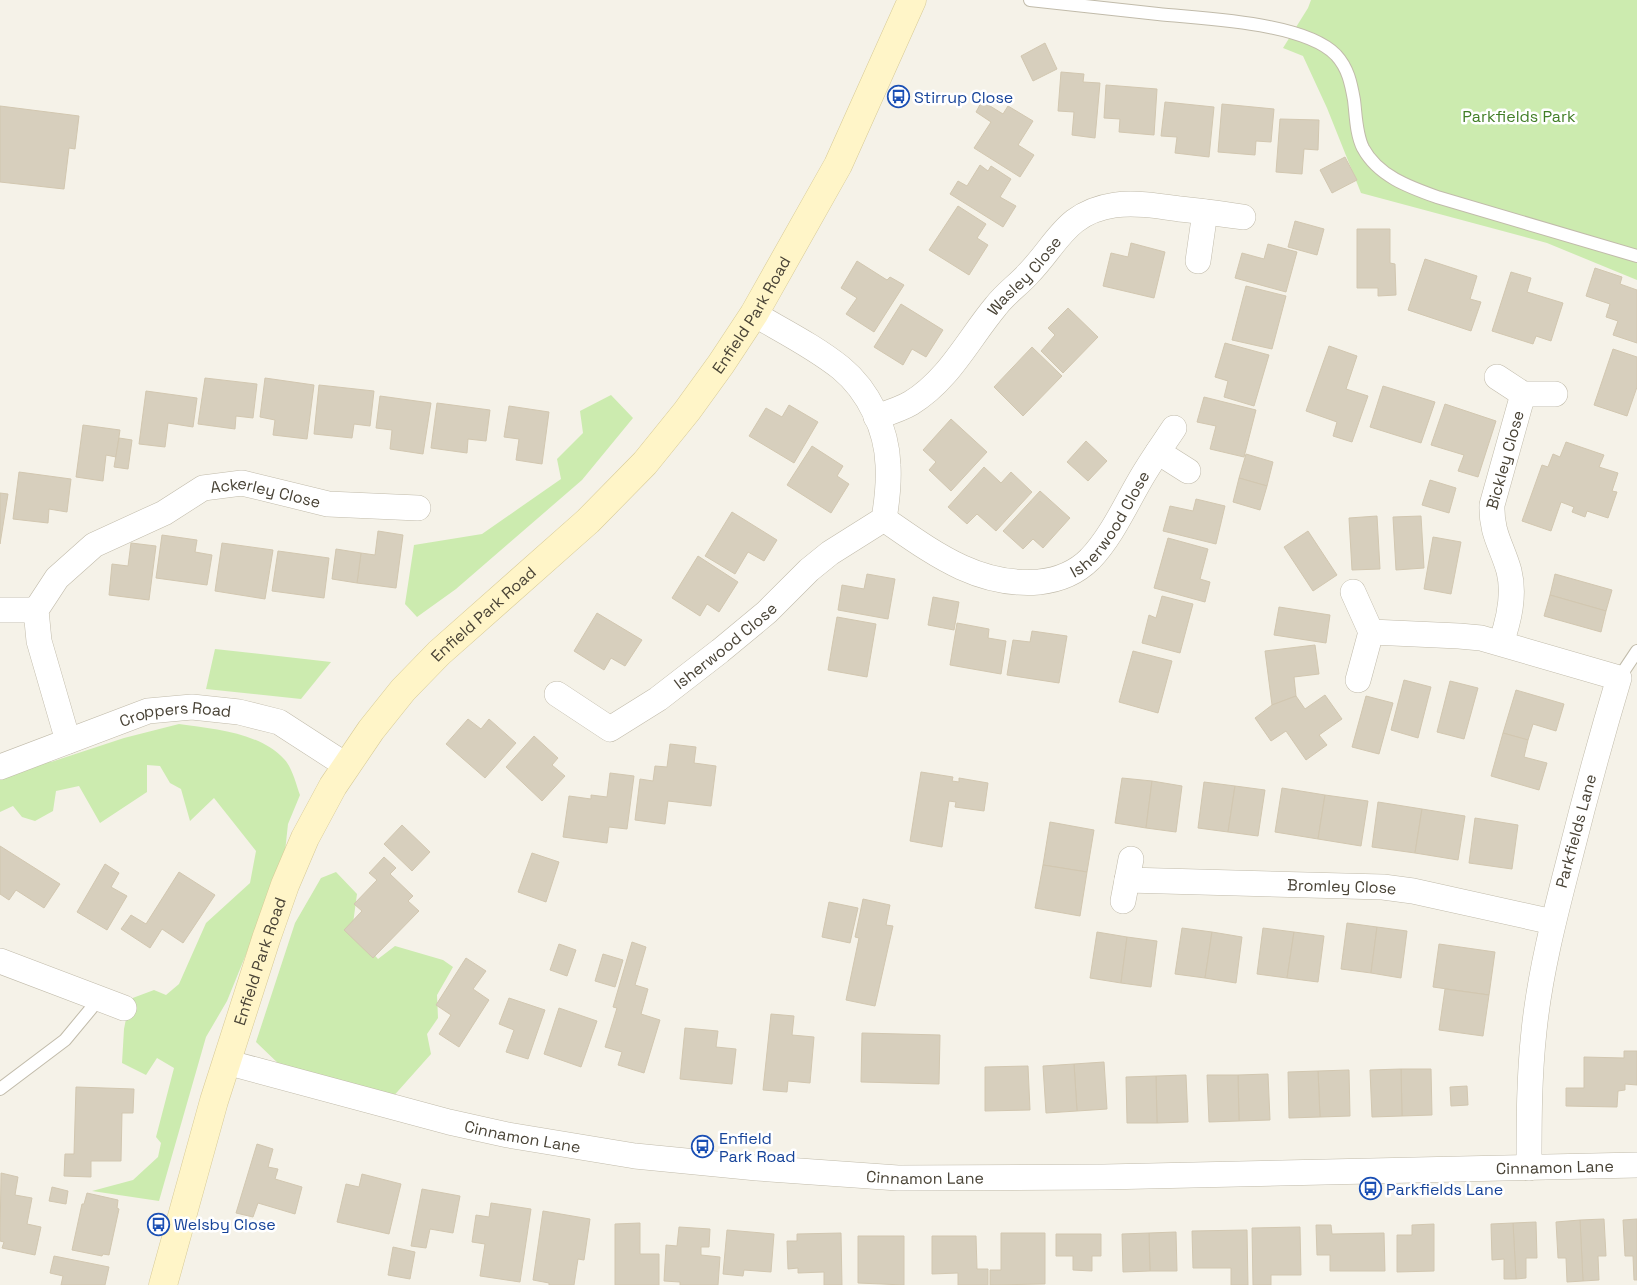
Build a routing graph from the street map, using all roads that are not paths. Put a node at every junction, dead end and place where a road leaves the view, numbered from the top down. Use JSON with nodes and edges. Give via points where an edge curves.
{"nodes":[{"id":1,"x":912,"y":0,"type":"edge"},
{"id":2,"x":1030,"y":0,"type":"edge"},
{"id":3,"x":1205,"y":212,"type":"junction"},
{"id":4,"x":1243,"y":216,"type":"dead end"},
{"id":5,"x":1637,"y":256,"type":"edge"},
{"id":6,"x":1198,"y":261,"type":"dead end"},
{"id":7,"x":754,"y":314,"type":"junction"},
{"id":8,"x":1497,"y":378,"type":"dead end"},
{"id":9,"x":1523,"y":394,"type":"junction"},
{"id":10,"x":1555,"y":394,"type":"dead end"},
{"id":11,"x":876,"y":417,"type":"junction"},
{"id":12,"x":1174,"y":428,"type":"dead end"},
{"id":13,"x":1158,"y":452,"type":"junction"},
{"id":14,"x":1188,"y":470,"type":"dead end"},
{"id":15,"x":418,"y":508,"type":"dead end"},
{"id":16,"x":884,"y":518,"type":"junction"},
{"id":17,"x":1353,"y":592,"type":"dead end"},
{"id":18,"x":0,"y":610,"type":"edge"},
{"id":19,"x":36,"y":610,"type":"junction"},
{"id":20,"x":1371,"y":632,"type":"junction"},
{"id":21,"x":1501,"y":643,"type":"junction"},
{"id":22,"x":1637,"y":650,"type":"edge"},
{"id":23,"x":1619,"y":678,"type":"junction"},
{"id":24,"x":1358,"y":680,"type":"dead end"},
{"id":25,"x":558,"y":694,"type":"dead end"},
{"id":26,"x":68,"y":741,"type":"junction"},
{"id":27,"x":347,"y":766,"type":"junction"},
{"id":28,"x":0,"y":767,"type":"edge"},
{"id":29,"x":1127,"y":880,"type":"dead end"},
{"id":30,"x":1553,"y":922,"type":"junction"},
{"id":31,"x":0,"y":961,"type":"edge"},
{"id":32,"x":99,"y":999,"type":"junction"},
{"id":33,"x":124,"y":1008,"type":"dead end"},
{"id":34,"x":226,"y":1062,"type":"junction"},
{"id":35,"x":0,"y":1089,"type":"edge"},
{"id":36,"x":1637,"y":1166,"type":"edge"},
{"id":37,"x":1529,"y":1168,"type":"junction"},
{"id":38,"x":163,"y":1285,"type":"edge"}],
"edges":[{"from":1,"to":7,"type":"street","name":"Enfield Park Road","via":[[838,165]]},
{"from":2,"to":5,"type":"lane","via":[[1247,24],[1310,39],[1335,54],[1343,64],[1352,87],[1363,148],[1389,176],[1407,187],[1437,197]]},
{"from":3,"to":4,"type":"street","name":"Wasley Close"},
{"from":3,"to":6,"type":"street"},
{"from":3,"to":11,"type":"street","name":"Wasley Close","via":[[1116,205],[1076,219],[996,305],[942,376],[911,403]]},
{"from":7,"to":11,"type":"street","via":[[842,369],[856,382]]},
{"from":7,"to":27,"type":"street","name":"Enfield Park Road","via":[[687,411],[645,463],[588,521],[439,653],[403,690]]},
{"from":8,"to":9,"type":"street","name":"Bickley Close"},
{"from":9,"to":10,"type":"street","name":"Bickley Close"},
{"from":9,"to":21,"type":"street","name":"Bickley Close","via":[[1492,505],[1494,532],[1509,573],[1511,596]]},
{"from":11,"to":16,"type":"street","via":[[888,463]]},
{"from":12,"to":13,"type":"street","name":"Isherwood Close"},
{"from":13,"to":14,"type":"street","name":"Isherwood Close"},
{"from":13,"to":16,"type":"street","name":"Isherwood Close","via":[[1089,560],[1071,574],[1048,581],[1024,583],[981,576],[938,555]]},
{"from":15,"to":19,"type":"street","name":"Ackerley Close","via":[[328,504],[242,483],[203,488],[164,513],[94,545],[57,578]]},
{"from":16,"to":25,"type":"street","name":"Isherwood Close","via":[[830,553],[767,612],[658,699],[610,728]]},
{"from":17,"to":20,"type":"street"},
{"from":18,"to":19,"type":"street"},
{"from":19,"to":26,"type":"street","via":[[39,641]]},
{"from":20,"to":21,"type":"street","via":[[1459,636]]},
{"from":20,"to":24,"type":"street"},
{"from":21,"to":23,"type":"street"},
{"from":22,"to":23,"type":"lane","name":"Parkfields Lane"},
{"from":23,"to":30,"type":"street","name":"Parkfields Lane","via":[[1596,753]]},
{"from":26,"to":27,"type":"street","name":"Croppers Road","via":[[148,711],[201,708],[238,712],[279,722]]},
{"from":26,"to":28,"type":"street","name":"Croppers Road"},
{"from":27,"to":34,"type":"street","name":"Enfield Park Road","via":[[305,838],[284,886]]},
{"from":29,"to":30,"type":"street","name":"Bromley Close","via":[[1383,887]]},
{"from":30,"to":37,"type":"street","name":"Parkfields Lane","via":[[1542,976],[1530,1074]]},
{"from":31,"to":32,"type":"street"},
{"from":32,"to":33,"type":"street"},
{"from":32,"to":35,"type":"lane","via":[[65,1040]]},
{"from":34,"to":37,"type":"street","name":"Cinnamon Lane","via":[[508,1135],[635,1156],[757,1168],[898,1178],[1104,1178]]},
{"from":34,"to":38,"type":"street","name":"Enfield Park Road"},
{"from":36,"to":37,"type":"street","name":"Cinnamon Lane"}]}
